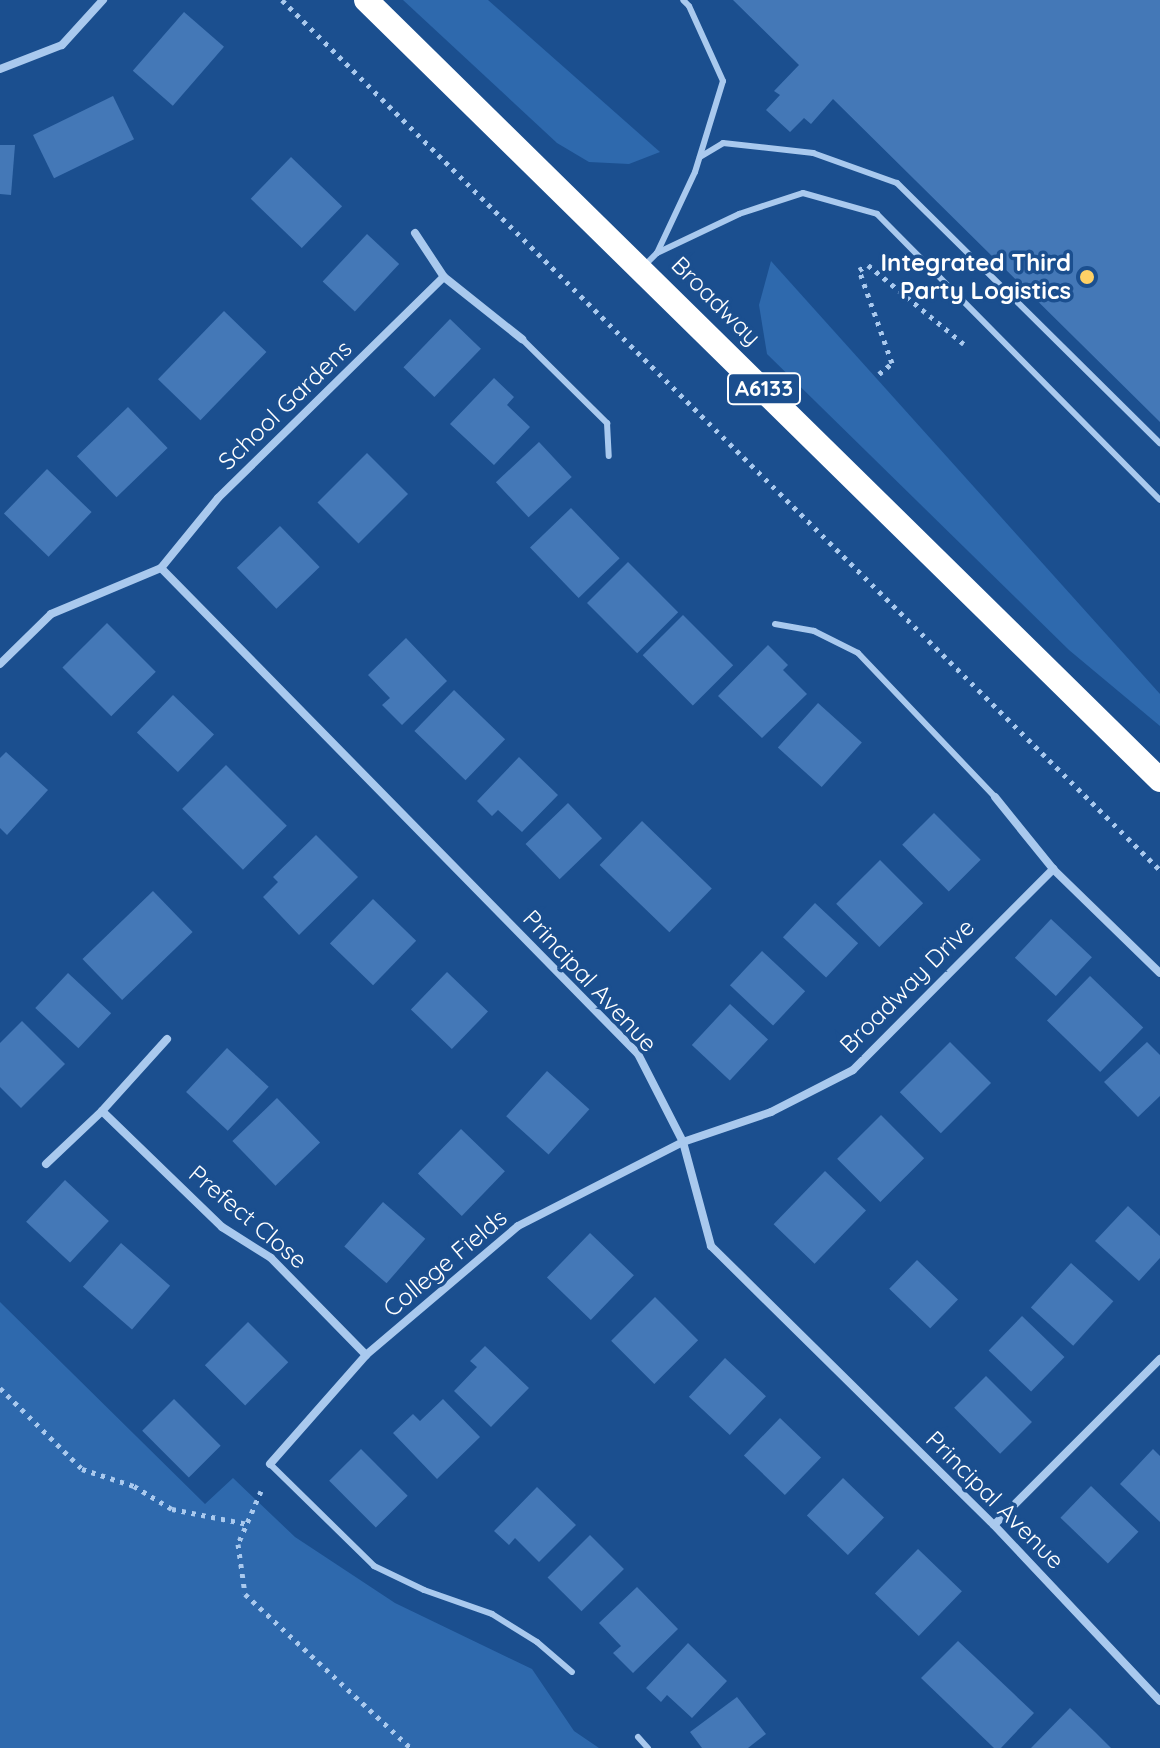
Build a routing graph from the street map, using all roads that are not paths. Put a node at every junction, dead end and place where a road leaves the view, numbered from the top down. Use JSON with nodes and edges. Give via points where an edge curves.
{"nodes":[{"id":1,"x":103,"y":0,"type":"edge"},
{"id":2,"x":366,"y":0,"type":"edge"},
{"id":3,"x":683,"y":0,"type":"edge"},
{"id":4,"x":0,"y":69,"type":"edge"},
{"id":5,"x":700,"y":157,"type":"junction"},
{"id":6,"x":415,"y":233,"type":"dead end"},
{"id":7,"x":650,"y":260,"type":"junction"},
{"id":8,"x":444,"y":277,"type":"junction"},
{"id":9,"x":522,"y":339,"type":"joint"},
{"id":10,"x":1160,"y":443,"type":"edge"},
{"id":11,"x":609,"y":456,"type":"dead end"},
{"id":12,"x":1160,"y":500,"type":"edge"},
{"id":13,"x":161,"y":568,"type":"junction"},
{"id":14,"x":775,"y":624,"type":"dead end"},
{"id":15,"x":0,"y":664,"type":"edge"},
{"id":16,"x":1160,"y":780,"type":"edge"},
{"id":17,"x":995,"y":797,"type":"joint"},
{"id":18,"x":1053,"y":869,"type":"junction"},
{"id":19,"x":1160,"y":973,"type":"edge"},
{"id":20,"x":167,"y":1039,"type":"dead end"},
{"id":21,"x":102,"y":1111,"type":"junction"},
{"id":22,"x":683,"y":1142,"type":"junction"},
{"id":23,"x":46,"y":1164,"type":"dead end"},
{"id":24,"x":366,"y":1355,"type":"junction"},
{"id":25,"x":1160,"y":1359,"type":"edge"},
{"id":26,"x":270,"y":1464,"type":"joint"},
{"id":27,"x":994,"y":1525,"type":"junction"},
{"id":28,"x":572,"y":1672,"type":"dead end"},
{"id":29,"x":1160,"y":1701,"type":"edge"},
{"id":30,"x":638,"y":1737,"type":"dead end"},
{"id":31,"x":648,"y":1748,"type":"edge"}],
"edges":[{"from":1,"to":4,"type":"street","via":[[62,45]]},
{"from":2,"to":7,"type":"highway","name":"Broadway","number":"A6133"},
{"from":3,"to":5,"type":"lane","via":[[723,81]]},
{"from":5,"to":7,"type":"lane"},
{"from":5,"to":10,"type":"lane","via":[[723,143],[813,153],[897,183]]},
{"from":6,"to":8,"type":"street"},
{"from":7,"to":12,"type":"lane","via":[[739,214],[803,193],[877,214]]},
{"from":7,"to":16,"type":"highway","name":"Broadway","number":"A6133"},
{"from":8,"to":9,"type":"street"},
{"from":8,"to":13,"type":"street","name":"School Gardens","via":[[218,498]]},
{"from":9,"to":11,"type":"lane","via":[[607,423]]},
{"from":13,"to":15,"type":"street","via":[[51,614]]},
{"from":13,"to":22,"type":"street","name":"Principal Avenue","via":[[638,1054]]},
{"from":14,"to":17,"type":"lane","via":[[814,631],[858,653]]},
{"from":17,"to":18,"type":"street"},
{"from":18,"to":19,"type":"street"},
{"from":18,"to":22,"type":"street","name":"Broadway Drive","via":[[853,1070],[771,1112]]},
{"from":20,"to":21,"type":"street"},
{"from":21,"to":23,"type":"street"},
{"from":21,"to":24,"type":"street","name":"Prefect Close","via":[[222,1227],[271,1258]]},
{"from":22,"to":24,"type":"street","name":"College Fields","via":[[518,1226]]},
{"from":22,"to":27,"type":"street","name":"Principal Avenue","via":[[711,1246]]},
{"from":24,"to":26,"type":"street","name":"College Fields"},
{"from":25,"to":27,"type":"street"},
{"from":26,"to":28,"type":"lane","via":[[374,1566],[492,1614]]},
{"from":27,"to":29,"type":"street","name":"Principal Avenue"},
{"from":30,"to":31,"type":"lane"}]}
